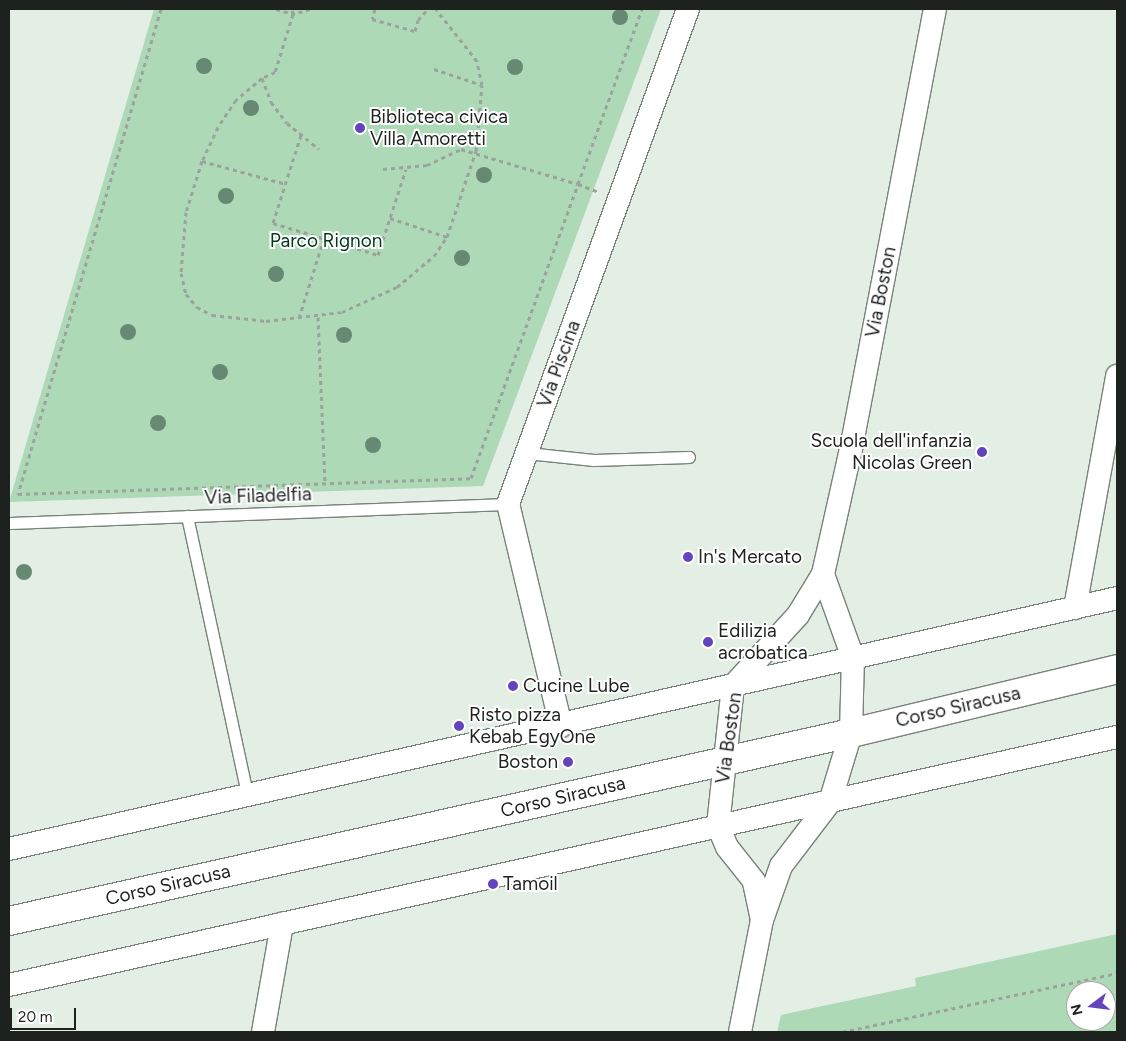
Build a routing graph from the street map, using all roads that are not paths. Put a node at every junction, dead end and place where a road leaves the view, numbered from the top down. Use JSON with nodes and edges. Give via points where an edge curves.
{"nodes":[{"id":1,"x":688,"y":9,"type":"edge"},
{"id":2,"x":935,"y":9,"type":"edge"},
{"id":3,"x":1117,"y":376,"type":"edge"},
{"id":4,"x":527,"y":453,"type":"junction"},
{"id":5,"x":689,"y":457,"type":"dead end"},
{"id":6,"x":508,"y":504,"type":"junction"},
{"id":7,"x":187,"y":516,"type":"junction"},
{"id":8,"x":9,"y":523,"type":"edge"},
{"id":9,"x":823,"y":574,"type":"junction"},
{"id":10,"x":1117,"y":598,"type":"edge"},
{"id":11,"x":1075,"y":608,"type":"junction"},
{"id":12,"x":853,"y":658,"type":"junction"},
{"id":13,"x":1117,"y":669,"type":"edge"},
{"id":14,"x":733,"y":686,"type":"junction"},
{"id":15,"x":562,"y":726,"type":"junction"},
{"id":16,"x":851,"y":733,"type":"junction"},
{"id":17,"x":1117,"y":737,"type":"edge"},
{"id":18,"x":724,"y":761,"type":"junction"},
{"id":19,"x":248,"y":797,"type":"junction"},
{"id":20,"x":830,"y":802,"type":"junction"},
{"id":21,"x":718,"y":826,"type":"junction"},
{"id":22,"x":9,"y":849,"type":"edge"},
{"id":23,"x":762,"y":920,"type":"junction"},
{"id":24,"x":9,"y":921,"type":"edge"},
{"id":25,"x":282,"y":924,"type":"junction"},
{"id":26,"x":9,"y":985,"type":"edge"},
{"id":27,"x":263,"y":1032,"type":"edge"},
{"id":28,"x":740,"y":1032,"type":"edge"}],
"edges":[{"from":1,"to":4,"type":"street","name":"Via Piscina"},
{"from":2,"to":9,"type":"street","name":"Via Boston","via":[[851,449]]},
{"from":3,"to":11,"type":"street"},
{"from":4,"to":5,"type":"lane","via":[[594,460]]},
{"from":4,"to":6,"type":"street","name":"Via Piscina"},
{"from":6,"to":7,"type":"lane","name":"Via Filadelfia"},
{"from":6,"to":15,"type":"street"},
{"from":7,"to":8,"type":"lane","name":"Via Filadelfia"},
{"from":7,"to":19,"type":"lane"},
{"from":9,"to":12,"type":"street"},
{"from":9,"to":14,"type":"street","name":"Via Boston","via":[[798,615]]},
{"from":10,"to":11,"type":"street"},
{"from":11,"to":12,"type":"street"},
{"from":12,"to":14,"type":"street"},
{"from":12,"to":16,"type":"street"},
{"from":13,"to":16,"type":"main road","name":"Corso Siracusa"},
{"from":14,"to":15,"type":"street"},
{"from":14,"to":18,"type":"street","name":"Via Boston"},
{"from":15,"to":19,"type":"street"},
{"from":16,"to":18,"type":"main road","name":"Corso Siracusa"},
{"from":16,"to":20,"type":"street"},
{"from":17,"to":20,"type":"street"},
{"from":18,"to":21,"type":"street","name":"Via Boston"},
{"from":18,"to":24,"type":"main road","name":"Corso Siracusa"},
{"from":19,"to":22,"type":"street"},
{"from":20,"to":21,"type":"street"},
{"from":20,"to":23,"type":"street","via":[[781,866]]},
{"from":21,"to":23,"type":"street","via":[[727,846],[754,881]]},
{"from":21,"to":25,"type":"street"},
{"from":23,"to":28,"type":"street"},
{"from":25,"to":26,"type":"street"},
{"from":25,"to":27,"type":"street"}]}
